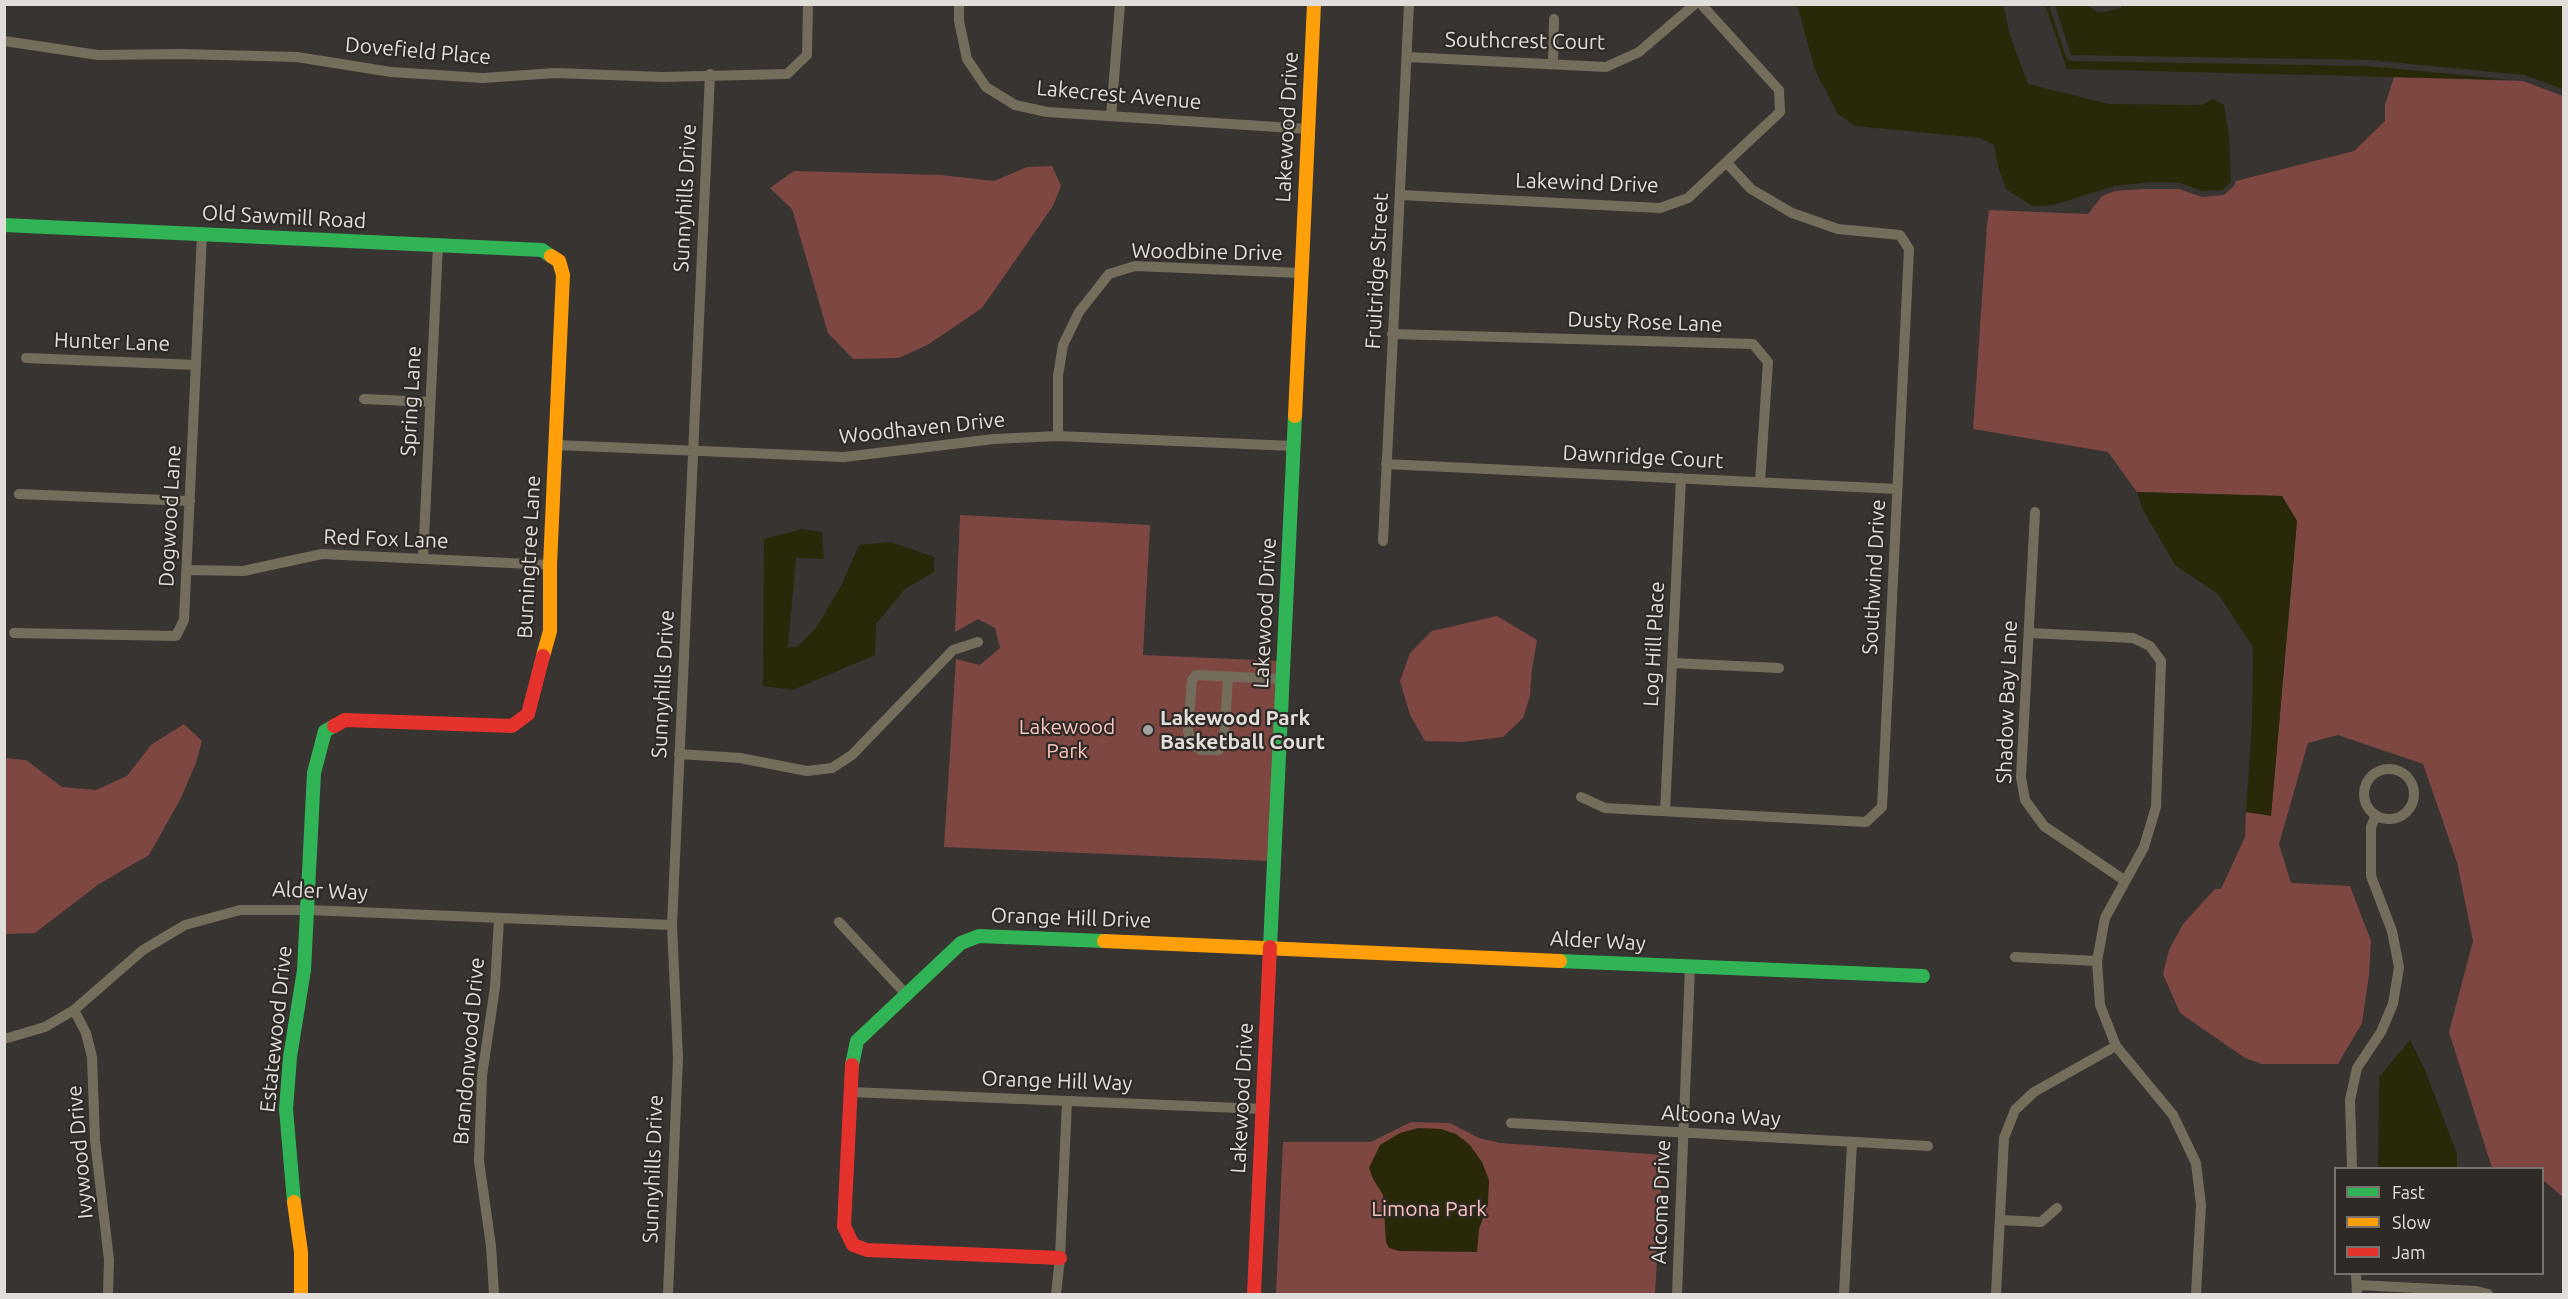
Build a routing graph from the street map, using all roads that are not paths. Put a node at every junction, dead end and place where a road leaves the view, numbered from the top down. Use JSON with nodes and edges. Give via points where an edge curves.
{"nodes":[{"id":1,"x":808,"y":4,"type":"edge"},
{"id":2,"x":959,"y":4,"type":"edge"},
{"id":3,"x":1120,"y":4,"type":"edge"},
{"id":4,"x":1314,"y":4,"type":"edge"},
{"id":5,"x":1409,"y":4,"type":"edge"},
{"id":6,"x":1695,"y":4,"type":"edge"},
{"id":7,"x":1701,"y":4,"type":"edge"},
{"id":8,"x":1554,"y":19,"type":"dead end"},
{"id":9,"x":4,"y":41,"type":"edge"},
{"id":10,"x":1407,"y":57,"type":"junction"},
{"id":11,"x":1553,"y":64,"type":"junction"},
{"id":12,"x":710,"y":75,"type":"junction"},
{"id":13,"x":1111,"y":116,"type":"junction"},
{"id":14,"x":1308,"y":129,"type":"junction"},
{"id":15,"x":1727,"y":164,"type":"junction"},
{"id":16,"x":1400,"y":195,"type":"junction"},
{"id":17,"x":4,"y":225,"type":"edge"},
{"id":18,"x":202,"y":234,"type":"junction"},
{"id":19,"x":438,"y":245,"type":"junction"},
{"id":20,"x":559,"y":261,"type":"joint"},
{"id":21,"x":1301,"y":273,"type":"junction"},
{"id":22,"x":1392,"y":334,"type":"junction"},
{"id":23,"x":26,"y":358,"type":"dead end"},
{"id":24,"x":196,"y":365,"type":"junction"},
{"id":25,"x":364,"y":399,"type":"dead end"},
{"id":26,"x":430,"y":402,"type":"junction"},
{"id":27,"x":1058,"y":436,"type":"junction"},
{"id":28,"x":555,"y":446,"type":"junction"},
{"id":29,"x":1293,"y":446,"type":"junction"},
{"id":30,"x":693,"y":453,"type":"junction"},
{"id":31,"x":1386,"y":464,"type":"junction"},
{"id":32,"x":1681,"y":478,"type":"junction"},
{"id":33,"x":1760,"y":482,"type":"junction"},
{"id":34,"x":1898,"y":489,"type":"junction"},
{"id":35,"x":19,"y":494,"type":"dead end"},
{"id":36,"x":190,"y":501,"type":"junction"},
{"id":37,"x":2035,"y":512,"type":"dead end"},
{"id":38,"x":1383,"y":541,"type":"dead end"},
{"id":39,"x":423,"y":559,"type":"junction"},
{"id":40,"x":550,"y":565,"type":"junction"},
{"id":41,"x":187,"y":570,"type":"junction"},
{"id":42,"x":14,"y":633,"type":"dead end"},
{"id":43,"x":2028,"y":633,"type":"junction"},
{"id":44,"x":978,"y":642,"type":"dead end"},
{"id":45,"x":1672,"y":663,"type":"junction"},
{"id":46,"x":1779,"y":668,"type":"dead end"},
{"id":47,"x":1228,"y":677,"type":"junction"},
{"id":48,"x":1283,"y":679,"type":"junction"},
{"id":49,"x":679,"y":754,"type":"junction"},
{"id":50,"x":1581,"y":797,"type":"dead end"},
{"id":51,"x":1665,"y":811,"type":"junction"},
{"id":52,"x":2376,"y":815,"type":"junction"},
{"id":53,"x":2124,"y":880,"type":"junction"},
{"id":54,"x":308,"y":910,"type":"junction"},
{"id":55,"x":499,"y":919,"type":"junction"},
{"id":56,"x":839,"y":922,"type":"dead end"},
{"id":57,"x":672,"y":926,"type":"junction"},
{"id":58,"x":1270,"y":948,"type":"junction"},
{"id":59,"x":2015,"y":957,"type":"dead end"},
{"id":60,"x":2097,"y":961,"type":"junction"},
{"id":61,"x":1690,"y":967,"type":"junction"},
{"id":62,"x":1923,"y":976,"type":"dead end"},
{"id":63,"x":905,"y":993,"type":"junction"},
{"id":64,"x":74,"y":1010,"type":"junction"},
{"id":65,"x":4,"y":1039,"type":"edge"},
{"id":66,"x":2116,"y":1046,"type":"junction"},
{"id":67,"x":850,"y":1092,"type":"junction"},
{"id":68,"x":1067,"y":1101,"type":"junction"},
{"id":69,"x":1263,"y":1109,"type":"junction"},
{"id":70,"x":1511,"y":1123,"type":"dead end"},
{"id":71,"x":1683,"y":1133,"type":"junction"},
{"id":72,"x":1852,"y":1143,"type":"junction"},
{"id":73,"x":1928,"y":1146,"type":"dead end"},
{"id":74,"x":2352,"y":1167,"type":"edge"},
{"id":75,"x":2057,"y":1208,"type":"dead end"},
{"id":76,"x":2000,"y":1220,"type":"junction"},
{"id":77,"x":1060,"y":1258,"type":"junction"},
{"id":78,"x":2356,"y":1290,"type":"edge"},
{"id":79,"x":108,"y":1294,"type":"edge"},
{"id":80,"x":301,"y":1294,"type":"edge"},
{"id":81,"x":494,"y":1294,"type":"edge"},
{"id":82,"x":668,"y":1294,"type":"edge"},
{"id":83,"x":1056,"y":1294,"type":"edge"},
{"id":84,"x":1254,"y":1294,"type":"edge"},
{"id":85,"x":1677,"y":1294,"type":"edge"},
{"id":86,"x":1844,"y":1294,"type":"edge"},
{"id":87,"x":1996,"y":1294,"type":"edge"},
{"id":88,"x":2196,"y":1294,"type":"edge"},
{"id":89,"x":2488,"y":1294,"type":"edge"}],
"edges":[{"from":1,"to":12,"type":"street","name":"Dovefield Place","via":[[807,55],[787,74]]},
{"from":2,"to":13,"type":"street","name":"Lakecrest Avenue","via":[[966,58],[986,87],[1015,105],[1047,112]]},
{"from":3,"to":13,"type":"street"},
{"from":4,"to":14,"type":"street","name":"Lakewood Drive"},
{"from":5,"to":10,"type":"street","name":"Fruitridge Street"},
{"from":6,"to":11,"type":"street","name":"Southcrest Court","via":[[1639,52],[1614,63]]},
{"from":7,"to":15,"type":"street","name":"Lakewind Drive","via":[[1779,90],[1780,112]]},
{"from":8,"to":11,"type":"street"},
{"from":9,"to":12,"type":"street","name":"Dovefield Place","via":[[98,55],[297,57],[391,72],[483,78],[555,73]]},
{"from":10,"to":11,"type":"street","name":"Southcrest Court"},
{"from":10,"to":16,"type":"street","name":"Fruitridge Street"},
{"from":12,"to":30,"type":"street","name":"Sunnyhills Drive"},
{"from":13,"to":14,"type":"street","name":"Lakecrest Avenue"},
{"from":14,"to":21,"type":"street","name":"Lakewood Drive"},
{"from":15,"to":16,"type":"street","name":"Lakewind Drive","via":[[1688,198],[1660,208]]},
{"from":15,"to":34,"type":"street","name":"Southwind Drive","via":[[1752,189],[1792,213],[1838,229],[1900,235],[1909,249]]},
{"from":16,"to":22,"type":"street","name":"Fruitridge Street"},
{"from":17,"to":18,"type":"street","name":"Old Sawmill Road"},
{"from":18,"to":19,"type":"street","name":"Old Sawmill Road"},
{"from":18,"to":24,"type":"street","name":"Dogwood Lane"},
{"from":19,"to":20,"type":"street","name":"Old Sawmill Road","via":[[542,250]]},
{"from":19,"to":26,"type":"street","name":"Spring Lane"},
{"from":20,"to":28,"type":"street","name":"Burningtree Lane","via":[[563,275]]},
{"from":21,"to":27,"type":"street","name":"Woodbine Drive","via":[[1135,266],[1109,274],[1079,312],[1063,345],[1058,376]]},
{"from":21,"to":29,"type":"street","name":"Lakewood Drive"},
{"from":22,"to":31,"type":"street","name":"Fruitridge Street"},
{"from":22,"to":33,"type":"street","name":"Dusty Rose Lane","via":[[1753,344],[1768,362]]},
{"from":23,"to":24,"type":"street","name":"Hunter Lane"},
{"from":24,"to":36,"type":"street","name":"Dogwood Lane"},
{"from":25,"to":26,"type":"street"},
{"from":26,"to":39,"type":"street","name":"Spring Lane"},
{"from":27,"to":29,"type":"street","name":"Woodhaven Drive"},
{"from":27,"to":30,"type":"street","name":"Woodhaven Drive","via":[[994,439],[844,457]]},
{"from":28,"to":30,"type":"street","name":"Woodhaven Drive"},
{"from":28,"to":40,"type":"street","name":"Burningtree Lane"},
{"from":29,"to":48,"type":"street","name":"Lakewood Drive"},
{"from":30,"to":49,"type":"street","name":"Sunnyhills Drive"},
{"from":31,"to":32,"type":"street","name":"Dawnridge Court"},
{"from":31,"to":38,"type":"street","name":"Fruitridge Street"},
{"from":32,"to":33,"type":"street","name":"Dawnridge Court"},
{"from":32,"to":45,"type":"street","name":"Log Hill Place"},
{"from":33,"to":34,"type":"street","name":"Dawnridge Court"},
{"from":34,"to":51,"type":"street","name":"Southwind Drive","via":[[1882,807],[1866,822]]},
{"from":35,"to":36,"type":"street"},
{"from":36,"to":41,"type":"street","name":"Dogwood Lane"},
{"from":37,"to":43,"type":"street","name":"Shadow Bay Lane"},
{"from":39,"to":40,"type":"street","name":"Red Fox Lane"},
{"from":39,"to":41,"type":"street","name":"Red Fox Lane","via":[[322,554],[243,571]]},
{"from":40,"to":54,"type":"street","name":"Burningtree Lane","via":[[550,631],[528,714],[512,726],[345,720],[325,731],[314,773]]},
{"from":41,"to":42,"type":"street","name":"Dogwood Lane","via":[[184,620],[176,636]]},
{"from":43,"to":53,"type":"street","name":"Shadow Bay Lane","via":[[2021,777],[2025,800],[2044,826]]},
{"from":43,"to":53,"type":"street","via":[[2133,638],[2150,646],[2161,661],[2156,807],[2144,847]]},
{"from":44,"to":49,"type":"street","via":[[953,650],[852,755],[832,768],[807,771],[740,758]]},
{"from":45,"to":46,"type":"street"},
{"from":45,"to":51,"type":"street","name":"Log Hill Place"},
{"from":47,"to":47,"type":"street","via":[[1196,675],[1192,680],[1188,731],[1192,744],[1201,750],[1219,750],[1224,742]]},
{"from":47,"to":48,"type":"street"},
{"from":48,"to":58,"type":"street","name":"Lakewood Drive"},
{"from":49,"to":57,"type":"street","name":"Sunnyhills Drive"},
{"from":50,"to":51,"type":"street","name":"Southwind Drive","via":[[1605,808]]},
{"from":52,"to":52,"type":"street","via":[[2399,817],[2411,806],[2414,790],[2400,771],[2384,770],[2370,779],[2365,794]]},
{"from":52,"to":74,"type":"street","via":[[2371,826],[2371,876],[2392,931],[2399,967],[2393,1004],[2381,1032],[2357,1068],[2350,1100]]},
{"from":53,"to":60,"type":"street","via":[[2105,918]]},
{"from":54,"to":55,"type":"street","name":"Alder Way"},
{"from":54,"to":64,"type":"street","name":"Alder Way","via":[[240,910],[185,925],[143,950]]},
{"from":54,"to":80,"type":"street","name":"Estatewood Drive","via":[[286,1110],[301,1252]]},
{"from":55,"to":57,"type":"street","name":"Alder Way"},
{"from":55,"to":81,"type":"street","name":"Brandonwood Drive","via":[[495,987],[482,1076],[479,1161]]},
{"from":56,"to":63,"type":"street"},
{"from":57,"to":82,"type":"street","name":"Sunnyhills Drive","via":[[678,1058]]},
{"from":58,"to":61,"type":"street","name":"Alder Way"},
{"from":58,"to":63,"type":"street","name":"Orange Hill Drive","via":[[979,936],[961,943]]},
{"from":58,"to":69,"type":"street","name":"Lakewood Drive"},
{"from":59,"to":60,"type":"street"},
{"from":60,"to":66,"type":"street","via":[[2100,1005]]},
{"from":61,"to":62,"type":"street","name":"Alder Way"},
{"from":61,"to":71,"type":"street","name":"Alcoma Drive"},
{"from":63,"to":67,"type":"street","name":"Orange Hill Drive","via":[[857,1041]]},
{"from":64,"to":65,"type":"street","name":"Alder Way","via":[[45,1027]]},
{"from":64,"to":79,"type":"street","name":"Ivywood Drive","via":[[92,1057],[94,1140],[110,1260]]},
{"from":66,"to":76,"type":"street","via":[[2034,1092],[2015,1110],[2004,1138]]},
{"from":66,"to":88,"type":"street","via":[[2174,1115],[2196,1163],[2201,1205]]},
{"from":67,"to":68,"type":"street","name":"Orange Hill Way"},
{"from":67,"to":77,"type":"street","name":"Orange Hill Drive","via":[[844,1226],[854,1245],[867,1250]]},
{"from":68,"to":69,"type":"street","name":"Orange Hill Way"},
{"from":68,"to":77,"type":"street"},
{"from":69,"to":84,"type":"street","name":"Lakewood Drive"},
{"from":70,"to":71,"type":"street","name":"Altoona Way"},
{"from":71,"to":72,"type":"street","name":"Altoona Way"},
{"from":71,"to":85,"type":"street","name":"Alcoma Drive"},
{"from":72,"to":73,"type":"street","name":"Altoona Way"},
{"from":72,"to":86,"type":"street"},
{"from":75,"to":76,"type":"street","via":[[2040,1222]]},
{"from":76,"to":87,"type":"street"},
{"from":77,"to":83,"type":"street"},
{"from":78,"to":89,"type":"street"}]}
